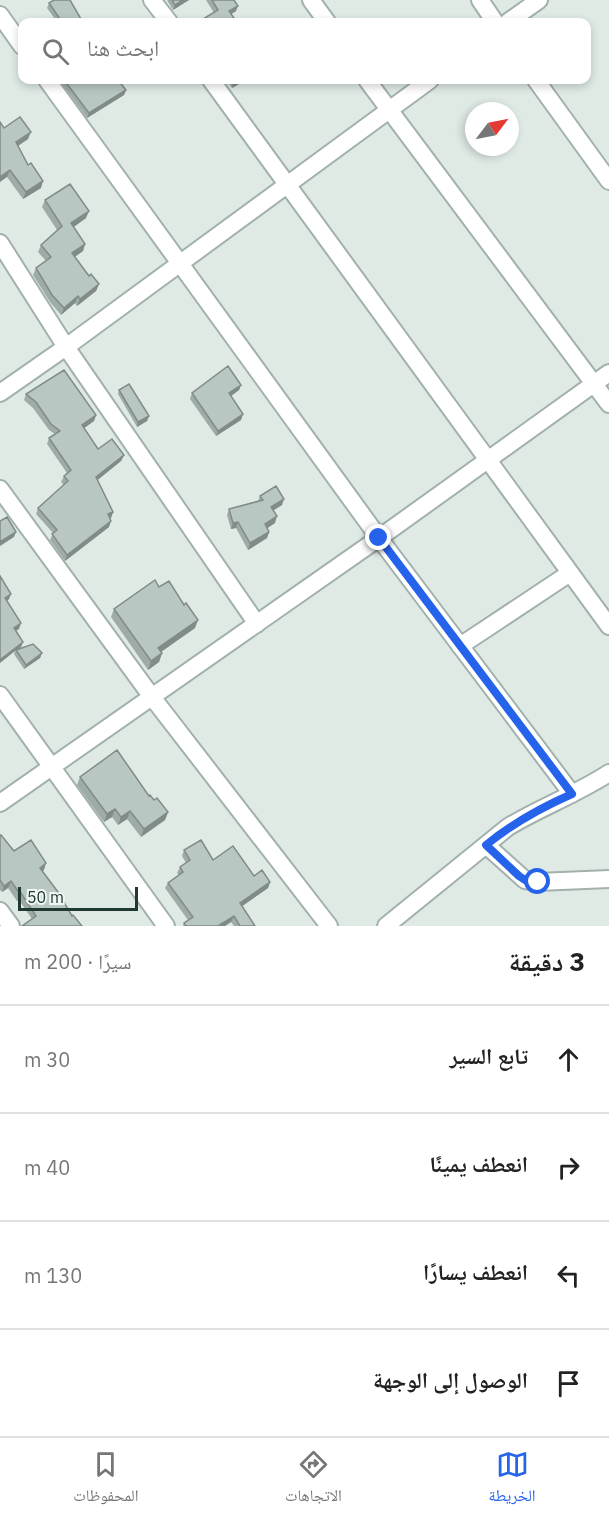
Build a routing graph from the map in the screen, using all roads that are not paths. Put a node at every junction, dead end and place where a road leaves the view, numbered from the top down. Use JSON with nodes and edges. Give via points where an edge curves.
{"nodes":[{"id":1,"x":153,"y":0,"type":"edge"},
{"id":2,"x":311,"y":0,"type":"edge"},
{"id":3,"x":480,"y":0,"type":"edge"},
{"id":4,"x":539,"y":0,"type":"edge"},
{"id":5,"x":0,"y":15,"type":"edge"},
{"id":6,"x":166,"y":18,"type":"edge"},
{"id":7,"x":324,"y":18,"type":"edge"},
{"id":8,"x":492,"y":18,"type":"edge"},
{"id":9,"x":514,"y":18,"type":"edge"},
{"id":10,"x":18,"y":40,"type":"edge"},
{"id":11,"x":50,"y":84,"type":"edge"},
{"id":12,"x":214,"y":84,"type":"edge"},
{"id":13,"x":370,"y":84,"type":"edge"},
{"id":14,"x":424,"y":84,"type":"edge"},
{"id":15,"x":539,"y":84,"type":"edge"},
{"id":16,"x":388,"y":110,"type":"junction"},
{"id":17,"x":609,"y":181,"type":"edge"},
{"id":18,"x":287,"y":184,"type":"junction"},
{"id":19,"x":0,"y":243,"type":"edge"},
{"id":20,"x":179,"y":263,"type":"junction"},
{"id":21,"x":6,"y":264,"type":"edge"},
{"id":22,"x":66,"y":347,"type":"junction"},
{"id":23,"x":609,"y":373,"type":"edge"},
{"id":24,"x":594,"y":383,"type":"junction"},
{"id":25,"x":0,"y":393,"type":"edge"},
{"id":26,"x":609,"y":404,"type":"edge"},
{"id":27,"x":487,"y":461,"type":"junction"},
{"id":28,"x":0,"y":489,"type":"edge"},
{"id":29,"x":379,"y":538,"type":"junction"},
{"id":30,"x":570,"y":573,"type":"junction"},
{"id":31,"x":257,"y":624,"type":"junction"},
{"id":32,"x":609,"y":626,"type":"edge"},
{"id":33,"x":460,"y":646,"type":"junction"},
{"id":34,"x":0,"y":695,"type":"edge"},
{"id":35,"x":152,"y":698,"type":"junction"},
{"id":36,"x":53,"y":768,"type":"junction"},
{"id":37,"x":609,"y":773,"type":"edge"},
{"id":38,"x":572,"y":794,"type":"junction"},
{"id":39,"x":0,"y":803,"type":"edge"},
{"id":40,"x":486,"y":845,"type":"junction"},
{"id":41,"x":609,"y":879,"type":"edge"},
{"id":42,"x":0,"y":910,"type":"edge"},
{"id":43,"x":11,"y":926,"type":"edge"},
{"id":44,"x":166,"y":926,"type":"edge"},
{"id":45,"x":329,"y":926,"type":"edge"},
{"id":46,"x":386,"y":926,"type":"edge"}],
"edges":[{"from":1,"to":6,"type":"street"},
{"from":2,"to":7,"type":"street"},
{"from":3,"to":8,"type":"street"},
{"from":4,"to":9,"type":"street"},
{"from":5,"to":10,"type":"street"},
{"from":11,"to":20,"type":"street"},
{"from":12,"to":18,"type":"street"},
{"from":13,"to":16,"type":"street"},
{"from":14,"to":16,"type":"street"},
{"from":15,"to":17,"type":"street"},
{"from":16,"to":18,"type":"street"},
{"from":16,"to":24,"type":"street"},
{"from":18,"to":20,"type":"street"},
{"from":18,"to":27,"type":"street"},
{"from":19,"to":21,"type":"street"},
{"from":20,"to":22,"type":"street"},
{"from":20,"to":29,"type":"street"},
{"from":21,"to":22,"type":"street"},
{"from":22,"to":25,"type":"street"},
{"from":22,"to":31,"type":"street"},
{"from":23,"to":24,"type":"street"},
{"from":24,"to":26,"type":"street"},
{"from":24,"to":27,"type":"street"},
{"from":27,"to":29,"type":"street"},
{"from":27,"to":30,"type":"street"},
{"from":28,"to":35,"type":"street"},
{"from":29,"to":31,"type":"street"},
{"from":29,"to":33,"type":"street"},
{"from":30,"to":32,"type":"street"},
{"from":30,"to":33,"type":"street"},
{"from":31,"to":35,"type":"street"},
{"from":33,"to":38,"type":"street"},
{"from":34,"to":36,"type":"street"},
{"from":35,"to":36,"type":"street"},
{"from":35,"to":45,"type":"street"},
{"from":36,"to":39,"type":"street"},
{"from":36,"to":44,"type":"street"},
{"from":37,"to":38,"type":"street"},
{"from":38,"to":40,"type":"street","via":[[508,827]]},
{"from":40,"to":41,"type":"street","via":[[525,880]]},
{"from":40,"to":46,"type":"street"},
{"from":42,"to":43,"type":"street"}]}
